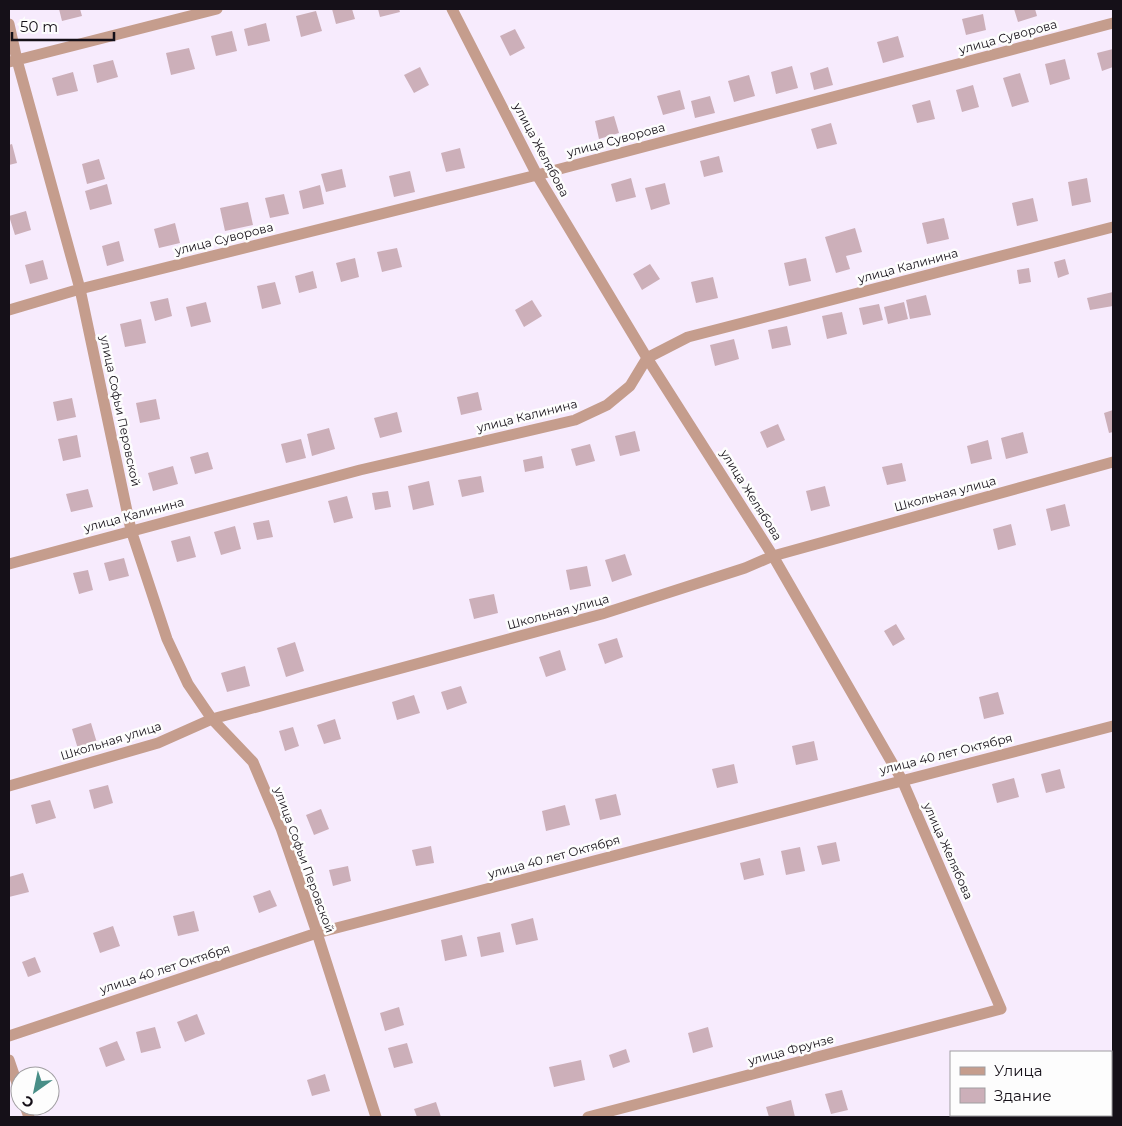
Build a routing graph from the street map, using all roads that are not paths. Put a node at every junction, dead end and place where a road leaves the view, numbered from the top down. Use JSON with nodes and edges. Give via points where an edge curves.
{"nodes":[{"id":1,"x":217,"y":9,"type":"edge"},
{"id":2,"x":452,"y":9,"type":"edge"},
{"id":3,"x":1113,"y":23,"type":"edge"},
{"id":4,"x":9,"y":24,"type":"edge"},
{"id":5,"x":13,"y":61,"type":"edge"},
{"id":6,"x":537,"y":175,"type":"junction"},
{"id":7,"x":1113,"y":227,"type":"edge"},
{"id":8,"x":80,"y":290,"type":"junction"},
{"id":9,"x":9,"y":310,"type":"edge"},
{"id":10,"x":647,"y":358,"type":"junction"},
{"id":11,"x":1113,"y":462,"type":"edge"},
{"id":12,"x":131,"y":530,"type":"junction"},
{"id":13,"x":773,"y":556,"type":"junction"},
{"id":14,"x":9,"y":564,"type":"edge"},
{"id":15,"x":212,"y":719,"type":"junction"},
{"id":16,"x":1113,"y":726,"type":"edge"},
{"id":17,"x":902,"y":780,"type":"junction"},
{"id":18,"x":9,"y":786,"type":"edge"},
{"id":19,"x":317,"y":933,"type":"junction"},
{"id":20,"x":1002,"y":1009,"type":"joint"},
{"id":21,"x":9,"y":1036,"type":"edge"},
{"id":22,"x":376,"y":1117,"type":"edge"},
{"id":23,"x":588,"y":1117,"type":"edge"}],
"edges":[{"from":1,"to":5,"type":"street"},
{"from":2,"to":6,"type":"street","name":"улица Желябова"},
{"from":3,"to":6,"type":"street","name":"улица Суворова"},
{"from":4,"to":5,"type":"street","name":"улица Софьи Перовской"},
{"from":5,"to":8,"type":"street","name":"улица Софьи Перовской"},
{"from":6,"to":8,"type":"street","name":"улица Суворова"},
{"from":6,"to":10,"type":"street","name":"улица Желябова"},
{"from":7,"to":10,"type":"street","name":"улица Калинина","via":[[688,337]]},
{"from":8,"to":9,"type":"street","name":"улица Суворова"},
{"from":8,"to":12,"type":"street","name":"улица Софьи Перовской"},
{"from":10,"to":12,"type":"street","name":"улица Калинина","via":[[630,386],[607,405],[575,420],[360,470]]},
{"from":10,"to":13,"type":"street","name":"улица Желябова"},
{"from":11,"to":13,"type":"street","name":"Школьная улица"},
{"from":12,"to":14,"type":"street","name":"улица Калинина"},
{"from":12,"to":15,"type":"street","name":"улица Софьи Перовской","via":[[167,640],[188,684]]},
{"from":13,"to":15,"type":"street","name":"Школьная улица","via":[[602,614]]},
{"from":13,"to":17,"type":"street","name":"улица Желябова"},
{"from":15,"to":18,"type":"street","name":"Школьная улица","via":[[158,743]]},
{"from":15,"to":19,"type":"street","name":"улица Софьи Перовской","via":[[253,762],[281,828]]},
{"from":16,"to":17,"type":"street","name":"улица 40 лет Октября"},
{"from":17,"to":19,"type":"street","name":"улица 40 лет Октября"},
{"from":17,"to":20,"type":"street","name":"улица Желябова"},
{"from":19,"to":21,"type":"street","name":"улица 40 лет Октября"},
{"from":19,"to":22,"type":"street","name":"улица Софьи Перовской"},
{"from":20,"to":23,"type":"street","name":"улица Фрунзе"}]}
